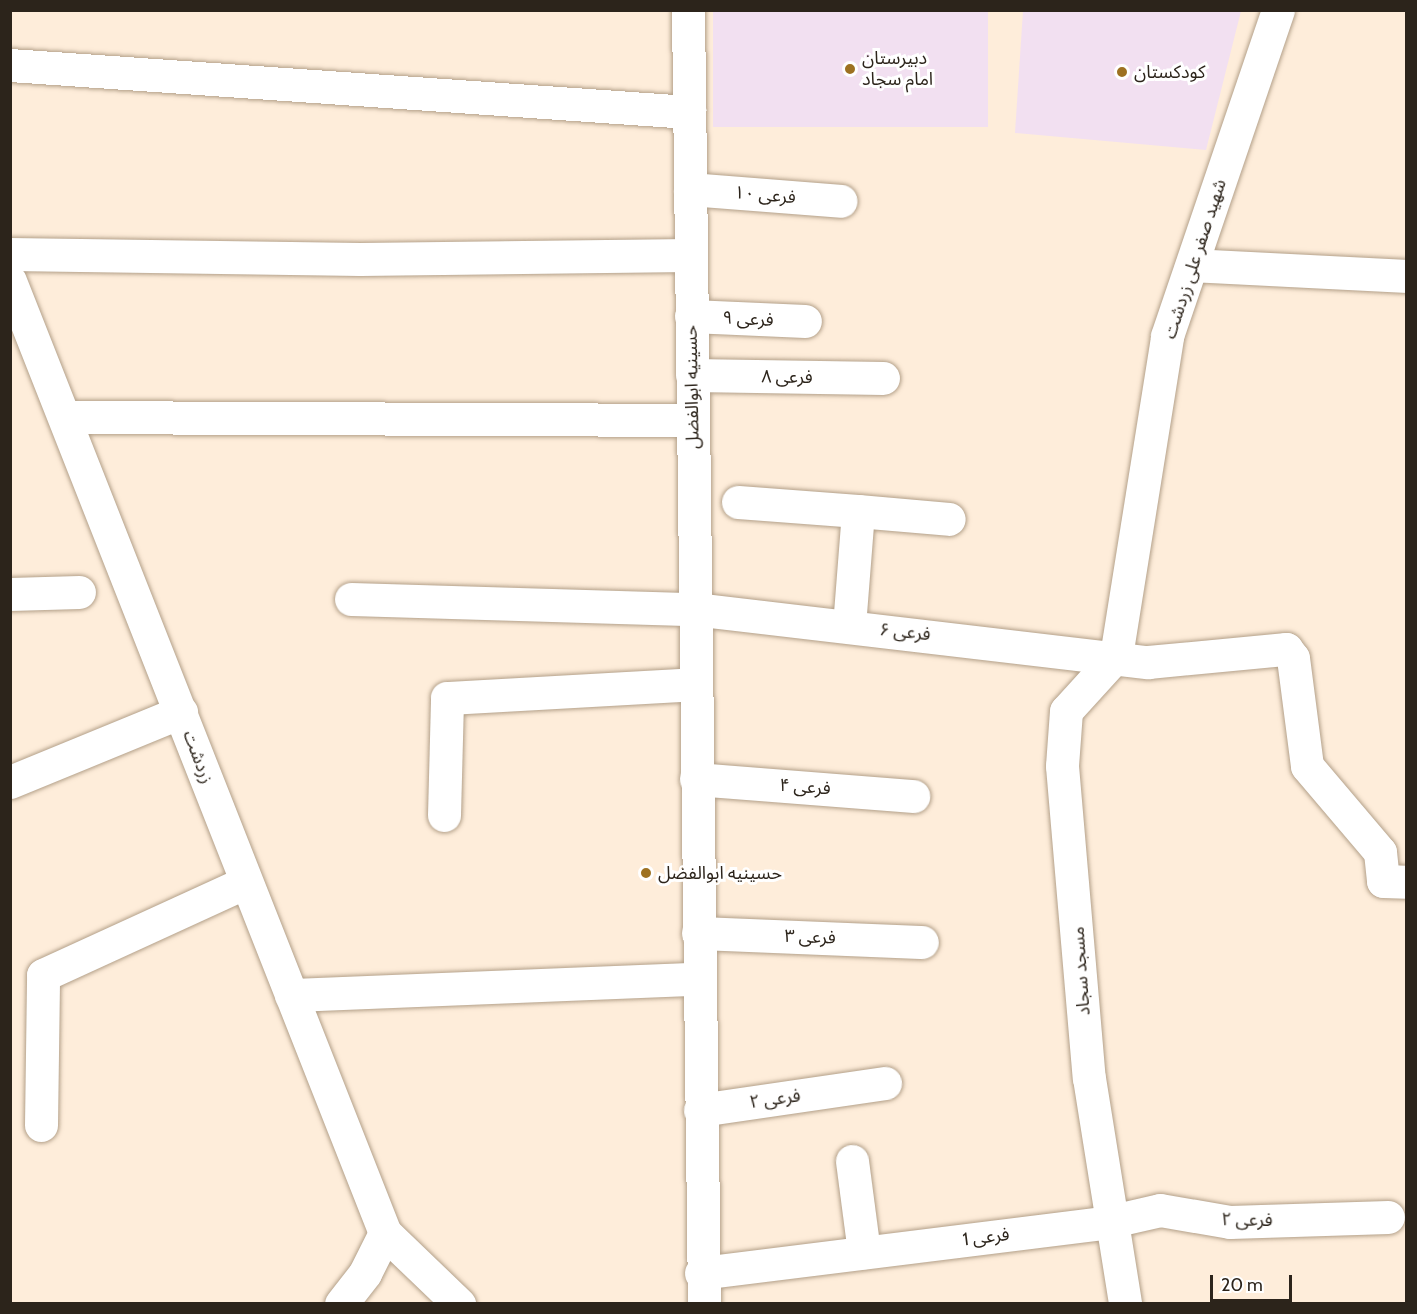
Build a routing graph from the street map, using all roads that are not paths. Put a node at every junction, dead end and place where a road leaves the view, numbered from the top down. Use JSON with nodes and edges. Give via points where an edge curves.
{"nodes":[{"id":1,"x":688,"y":10,"type":"edge"},
{"id":2,"x":1278,"y":10,"type":"edge"},
{"id":3,"x":10,"y":65,"type":"edge"},
{"id":4,"x":689,"y":112,"type":"junction"},
{"id":5,"x":690,"y":189,"type":"junction"},
{"id":6,"x":841,"y":201,"type":"dead end"},
{"id":7,"x":10,"y":254,"type":"edge"},
{"id":8,"x":690,"y":255,"type":"junction"},
{"id":9,"x":1191,"y":265,"type":"junction"},
{"id":10,"x":1407,"y":276,"type":"edge"},
{"id":11,"x":10,"y":281,"type":"edge"},
{"id":12,"x":691,"y":316,"type":"junction"},
{"id":13,"x":805,"y":321,"type":"dead end"},
{"id":14,"x":692,"y":375,"type":"junction"},
{"id":15,"x":883,"y":378,"type":"dead end"},
{"id":16,"x":66,"y":417,"type":"junction"},
{"id":17,"x":692,"y":420,"type":"junction"},
{"id":18,"x":738,"y":502,"type":"dead end"},
{"id":19,"x":858,"y":511,"type":"junction"},
{"id":20,"x":949,"y":519,"type":"dead end"},
{"id":21,"x":79,"y":592,"type":"dead end"},
{"id":22,"x":10,"y":594,"type":"edge"},
{"id":23,"x":351,"y":599,"type":"dead end"},
{"id":24,"x":694,"y":609,"type":"junction"},
{"id":25,"x":849,"y":626,"type":"junction"},
{"id":26,"x":1116,"y":656,"type":"junction"},
{"id":27,"x":695,"y":684,"type":"junction"},
{"id":28,"x":181,"y":712,"type":"junction"},
{"id":29,"x":696,"y":779,"type":"junction"},
{"id":30,"x":10,"y":782,"type":"edge"},
{"id":31,"x":913,"y":796,"type":"dead end"},
{"id":32,"x":444,"y":815,"type":"dead end"},
{"id":33,"x":246,"y":882,"type":"junction"},
{"id":34,"x":1407,"y":882,"type":"edge"},
{"id":35,"x":698,"y":933,"type":"junction"},
{"id":36,"x":922,"y":942,"type":"dead end"},
{"id":37,"x":698,"y":979,"type":"junction"},
{"id":38,"x":291,"y":995,"type":"junction"},
{"id":39,"x":885,"y":1083,"type":"dead end"},
{"id":40,"x":700,"y":1110,"type":"junction"},
{"id":41,"x":41,"y":1125,"type":"dead end"},
{"id":42,"x":852,"y":1161,"type":"dead end"},
{"id":43,"x":1388,"y":1217,"type":"dead end"},
{"id":44,"x":1108,"y":1222,"type":"junction"},
{"id":45,"x":385,"y":1233,"type":"junction"},
{"id":46,"x":864,"y":1252,"type":"junction"},
{"id":47,"x":703,"y":1288,"type":"edge"},
{"id":48,"x":341,"y":1304,"type":"edge"},
{"id":49,"x":459,"y":1304,"type":"edge"},
{"id":50,"x":1125,"y":1304,"type":"edge"}],
"edges":[{"from":1,"to":4,"type":"street","name":"حسینیه ابوالفضل"},
{"from":2,"to":9,"type":"street","name":"شهید صفر علی زردشت"},
{"from":3,"to":4,"type":"street"},
{"from":4,"to":5,"type":"street","name":"حسینیه ابوالفضل"},
{"from":5,"to":6,"type":"street","name":"فرعی ۱۰"},
{"from":5,"to":8,"type":"street","name":"حسینیه ابوالفضل"},
{"from":7,"to":8,"type":"street","via":[[360,259]]},
{"from":8,"to":12,"type":"street","name":"حسینیه ابوالفضل"},
{"from":9,"to":10,"type":"street"},
{"from":9,"to":26,"type":"street","name":"شهید صفر علی زردشت","via":[[1167,336]]},
{"from":11,"to":16,"type":"street","name":"زردشت"},
{"from":12,"to":13,"type":"street","name":"فرعی ۹"},
{"from":12,"to":14,"type":"street","name":"حسینیه ابوالفضل"},
{"from":14,"to":15,"type":"street","name":"فرعی ۸"},
{"from":14,"to":17,"type":"street","name":"حسینیه ابوالفضل"},
{"from":16,"to":17,"type":"street"},
{"from":16,"to":28,"type":"street","name":"زردشت"},
{"from":17,"to":24,"type":"street","name":"حسینیه ابوالفضل"},
{"from":18,"to":19,"type":"street"},
{"from":19,"to":20,"type":"street"},
{"from":19,"to":25,"type":"street"},
{"from":21,"to":22,"type":"street"},
{"from":23,"to":24,"type":"street","name":"فرعی ۶"},
{"from":24,"to":25,"type":"street","name":"فرعی ۶"},
{"from":24,"to":27,"type":"street","name":"حسینیه ابوالفضل"},
{"from":25,"to":26,"type":"street","name":"فرعی ۶"},
{"from":26,"to":34,"type":"street","name":"فرعی ۶","via":[[1148,662],[1286,649],[1293,658],[1307,766],[1380,852],[1383,881]]},
{"from":26,"to":44,"type":"street","name":"مسجد سجاد","via":[[1066,711],[1062,766],[1089,1078]]},
{"from":27,"to":29,"type":"street","name":"حسینیه ابوالفضل"},
{"from":27,"to":32,"type":"street","via":[[447,698]]},
{"from":28,"to":30,"type":"street"},
{"from":28,"to":33,"type":"street","name":"زردشت"},
{"from":29,"to":31,"type":"street","name":"فرعی ۴"},
{"from":29,"to":35,"type":"street","name":"حسینیه ابوالفضل"},
{"from":33,"to":38,"type":"street","name":"زردشت"},
{"from":33,"to":41,"type":"street","via":[[43,975]]},
{"from":35,"to":36,"type":"street","name":"فرعی ۳"},
{"from":35,"to":37,"type":"street","name":"حسینیه ابوالفضل"},
{"from":37,"to":38,"type":"street"},
{"from":37,"to":40,"type":"street","name":"حسینیه ابوالفضل"},
{"from":38,"to":45,"type":"street","name":"زردشت"},
{"from":39,"to":40,"type":"street","name":"فرعی ۲"},
{"from":40,"to":47,"type":"street","name":"حسینیه ابوالفضل"},
{"from":42,"to":46,"type":"street"},
{"from":43,"to":44,"type":"street","name":"فرعی ۲","via":[[1230,1222],[1160,1210]]},
{"from":44,"to":46,"type":"street","name":"فرعی 1"},
{"from":44,"to":50,"type":"street","name":"مسجد سجاد"},
{"from":45,"to":48,"type":"street","via":[[365,1273]]},
{"from":45,"to":49,"type":"street"},
{"from":46,"to":47,"type":"street","name":"فرعی 1"}]}
